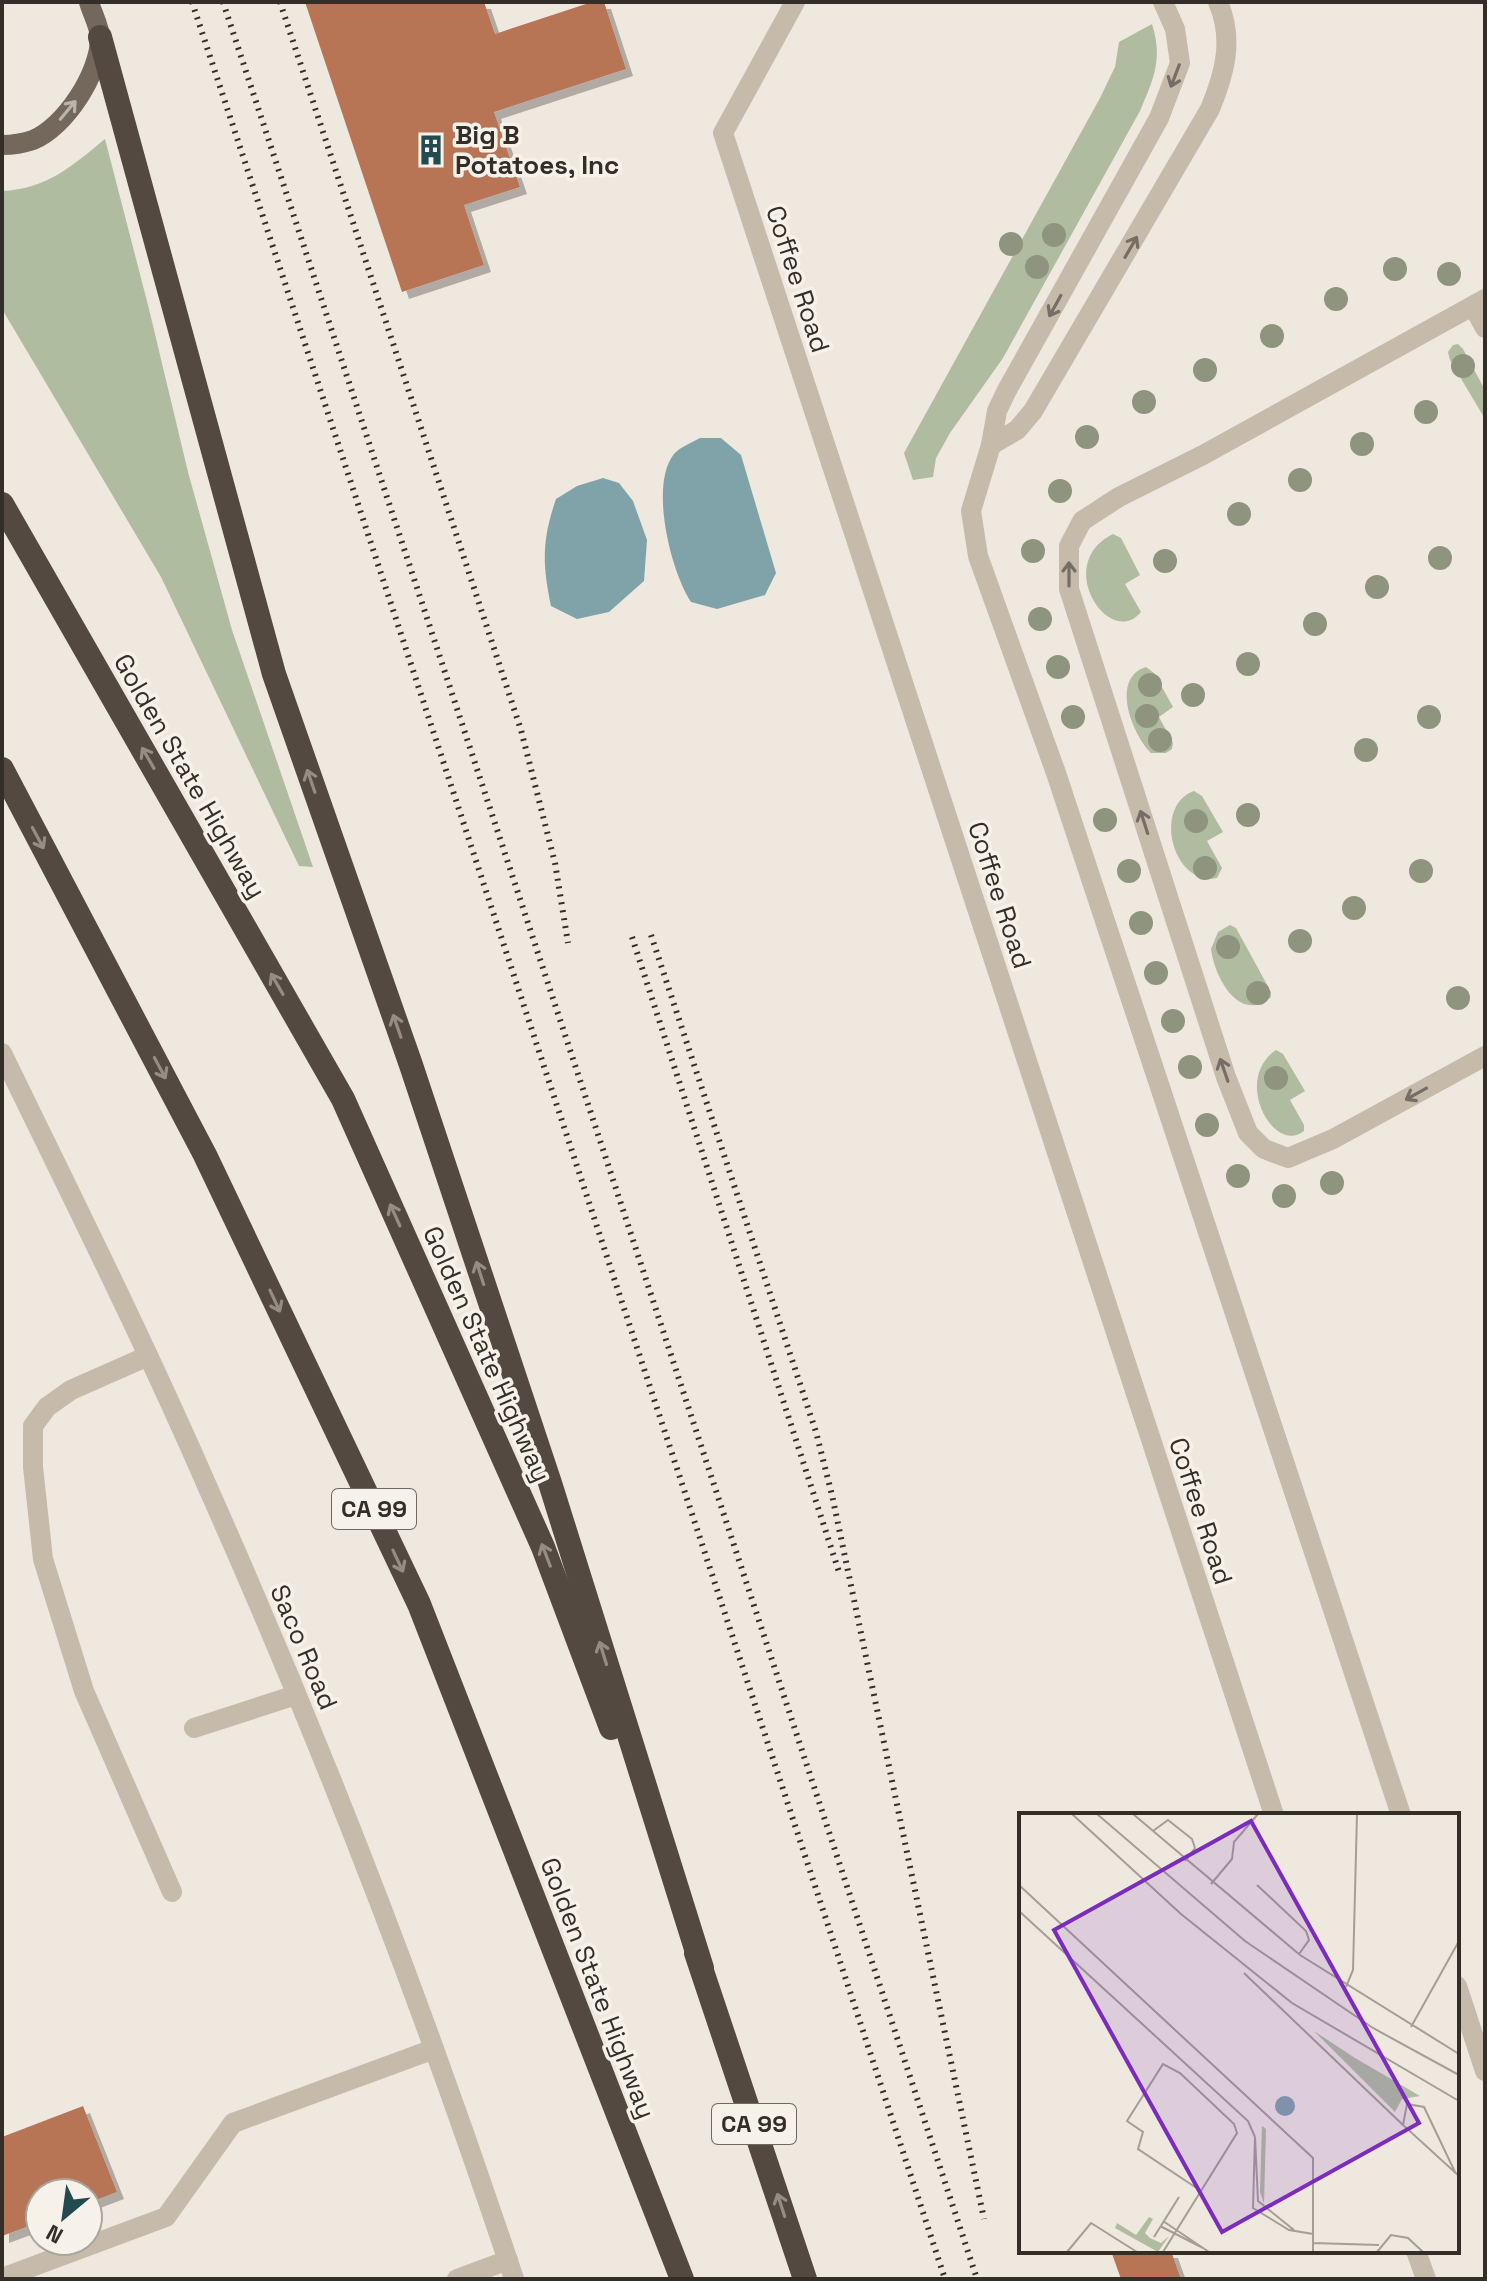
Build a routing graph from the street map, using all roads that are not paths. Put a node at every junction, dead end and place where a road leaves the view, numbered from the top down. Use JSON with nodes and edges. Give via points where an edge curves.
{"nodes":[{"id":1,"x":89,"y":2,"type":"edge"},
{"id":2,"x":795,"y":2,"type":"edge"},
{"id":3,"x":1163,"y":2,"type":"edge"},
{"id":4,"x":1218,"y":2,"type":"edge"},
{"id":5,"x":100,"y":37,"type":"junction"},
{"id":6,"x":2,"y":145,"type":"edge"},
{"id":7,"x":1479,"y":302,"type":"edge"},
{"id":8,"x":1485,"y":328,"type":"edge"},
{"id":9,"x":991,"y":445,"type":"junction"},
{"id":10,"x":2,"y":504,"type":"edge"},
{"id":11,"x":2,"y":769,"type":"edge"},
{"id":12,"x":2,"y":1053,"type":"edge"},
{"id":13,"x":1485,"y":1056,"type":"edge"},
{"id":14,"x":148,"y":1356,"type":"junction"},
{"id":15,"x":296,"y":1695,"type":"junction"},
{"id":16,"x":194,"y":1728,"type":"dead end"},
{"id":17,"x":1273,"y":1813,"type":"edge"},
{"id":18,"x":1400,"y":1813,"type":"edge"},
{"id":19,"x":172,"y":1892,"type":"dead end"},
{"id":20,"x":702,"y":1968,"type":"junction"},
{"id":21,"x":1459,"y":1992,"type":"edge"},
{"id":22,"x":434,"y":2049,"type":"junction"},
{"id":23,"x":1485,"y":2071,"type":"edge"},
{"id":24,"x":1417,"y":2253,"type":"edge"},
{"id":25,"x":511,"y":2270,"type":"edge"},
{"id":26,"x":2,"y":2278,"type":"edge"},
{"id":27,"x":457,"y":2279,"type":"edge"},
{"id":28,"x":682,"y":2279,"type":"edge"},
{"id":29,"x":805,"y":2279,"type":"edge"},
{"id":30,"x":1426,"y":2279,"type":"edge"}],
"edges":[{"from":1,"to":5,"type":"main road"},
{"from":2,"to":17,"type":"street","name":"Coffee Road","via":[[723,133]]},
{"from":3,"to":9,"type":"street","one_way":true,"via":[[1175,29],[1180,63],[1159,118],[1006,392]]},
{"from":9,"to":4,"type":"street","one_way":true,"via":[[1017,430],[1033,411],[1210,109],[1225,66],[1228,37]]},
{"from":6,"to":5,"type":"main road","one_way":true,"via":[[34,140],[55,126],[90,74]]},
{"from":20,"to":5,"type":"highway","one_way":true,"via":[[550,1483],[274,674]]},
{"from":7,"to":8,"type":"street"},
{"from":13,"to":7,"type":"street","one_way":true,"via":[[1288,1158],[1264,1149],[1248,1133],[1069,589],[1069,546],[1082,521]]},
{"from":9,"to":18,"type":"street","via":[[971,511],[978,556],[1056,773]]},
{"from":20,"to":10,"type":"highway","name":"Golden State Highway","number":"CA 99","one_way":true,"via":[[543,1547],[343,1099]]},
{"from":11,"to":28,"type":"highway","name":"Golden State Highway","number":"CA 99","one_way":true,"via":[[205,1155],[419,1604]]},
{"from":12,"to":14,"type":"street","name":"Saco Road"},
{"from":14,"to":15,"type":"street","name":"Saco Road"},
{"from":14,"to":19,"type":"street","via":[[71,1390],[47,1407],[33,1426],[33,1467],[43,1559],[84,1691]]},
{"from":15,"to":16,"type":"street"},
{"from":15,"to":22,"type":"street","name":"Saco Road"},
{"from":29,"to":20,"type":"highway","name":"Golden State Highway","number":"CA 99","one_way":true},
{"from":21,"to":23,"type":"street"},
{"from":22,"to":25,"type":"street","name":"Saco Road"},
{"from":22,"to":26,"type":"street","via":[[233,2123],[166,2217]]},
{"from":24,"to":30,"type":"street"},
{"from":25,"to":27,"type":"street"}]}
